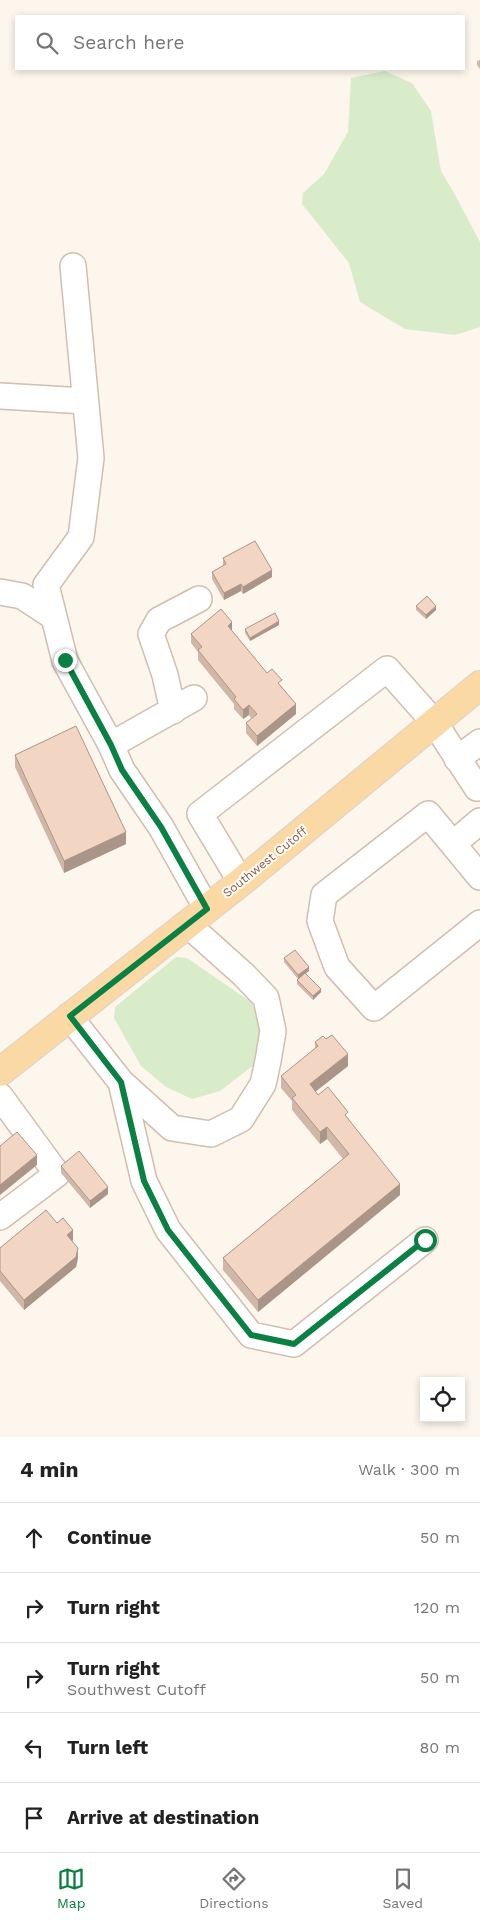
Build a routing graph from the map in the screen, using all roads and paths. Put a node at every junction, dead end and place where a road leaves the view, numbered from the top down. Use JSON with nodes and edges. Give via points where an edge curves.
{"nodes":[{"id":1,"x":73,"y":266,"type":"dead end"},
{"id":2,"x":0,"y":396,"type":"edge"},
{"id":3,"x":85,"y":401,"type":"junction"},
{"id":4,"x":0,"y":592,"type":"edge"},
{"id":5,"x":199,"y":599,"type":"dead end"},
{"id":6,"x":54,"y":618,"type":"junction"},
{"id":7,"x":480,"y":685,"type":"edge"},
{"id":8,"x":194,"y":698,"type":"dead end"},
{"id":9,"x":173,"y":711,"type":"junction"},
{"id":10,"x":434,"y":722,"type":"junction"},
{"id":11,"x":480,"y":742,"type":"edge"},
{"id":12,"x":111,"y":745,"type":"junction"},
{"id":13,"x":457,"y":759,"type":"junction"},
{"id":14,"x":477,"y":788,"type":"dead end"},
{"id":15,"x":480,"y":821,"type":"edge"},
{"id":16,"x":453,"y":844,"type":"junction"},
{"id":17,"x":480,"y":877,"type":"edge"},
{"id":18,"x":241,"y":882,"type":"junction"},
{"id":19,"x":197,"y":916,"type":"junction"},
{"id":20,"x":480,"y":923,"type":"edge"},
{"id":21,"x":70,"y":1016,"type":"junction"},
{"id":22,"x":0,"y":1072,"type":"edge"},
{"id":23,"x":121,"y":1082,"type":"junction"},
{"id":24,"x":0,"y":1096,"type":"edge"},
{"id":25,"x":0,"y":1217,"type":"edge"},
{"id":26,"x":425,"y":1240,"type":"dead end"}],
"edges":[{"from":1,"to":3,"type":"lane"},
{"from":2,"to":3,"type":"lane"},
{"from":3,"to":6,"type":"lane","via":[[91,458],[81,537],[46,585]]},
{"from":4,"to":6,"type":"lane","via":[[22,596]]},
{"from":5,"to":9,"type":"lane","via":[[159,620],[152,634]]},
{"from":6,"to":12,"type":"lane","via":[[65,660]]},
{"from":7,"to":10,"type":"main road","name":"Southwest Cutoff"},
{"from":8,"to":9,"type":"lane"},
{"from":9,"to":12,"type":"lane"},
{"from":10,"to":13,"type":"lane"},
{"from":10,"to":18,"type":"main road","name":"Southwest Cutoff"},
{"from":10,"to":18,"type":"lane","via":[[387,669],[200,814]]},
{"from":11,"to":13,"type":"lane"},
{"from":12,"to":19,"type":"lane","via":[[122,770],[161,827]]},
{"from":13,"to":14,"type":"lane"},
{"from":15,"to":16,"type":"lane"},
{"from":16,"to":17,"type":"lane"},
{"from":16,"to":20,"type":"lane","via":[[428,814],[324,895],[320,921],[337,968],[374,1008]]},
{"from":18,"to":19,"type":"main road","name":"Southwest Cutoff"},
{"from":19,"to":21,"type":"main road","name":"Southwest Cutoff"},
{"from":19,"to":23,"type":"lane","via":[[266,998],[273,1031],[263,1084],[241,1120],[211,1134],[172,1128]]},
{"from":21,"to":22,"type":"main road","name":"Southwest Cutoff"},
{"from":21,"to":23,"type":"lane"},
{"from":23,"to":26,"type":"lane","via":[[144,1181],[168,1230],[251,1335],[294,1344]]},
{"from":24,"to":25,"type":"lane","via":[[57,1174]]}]}
